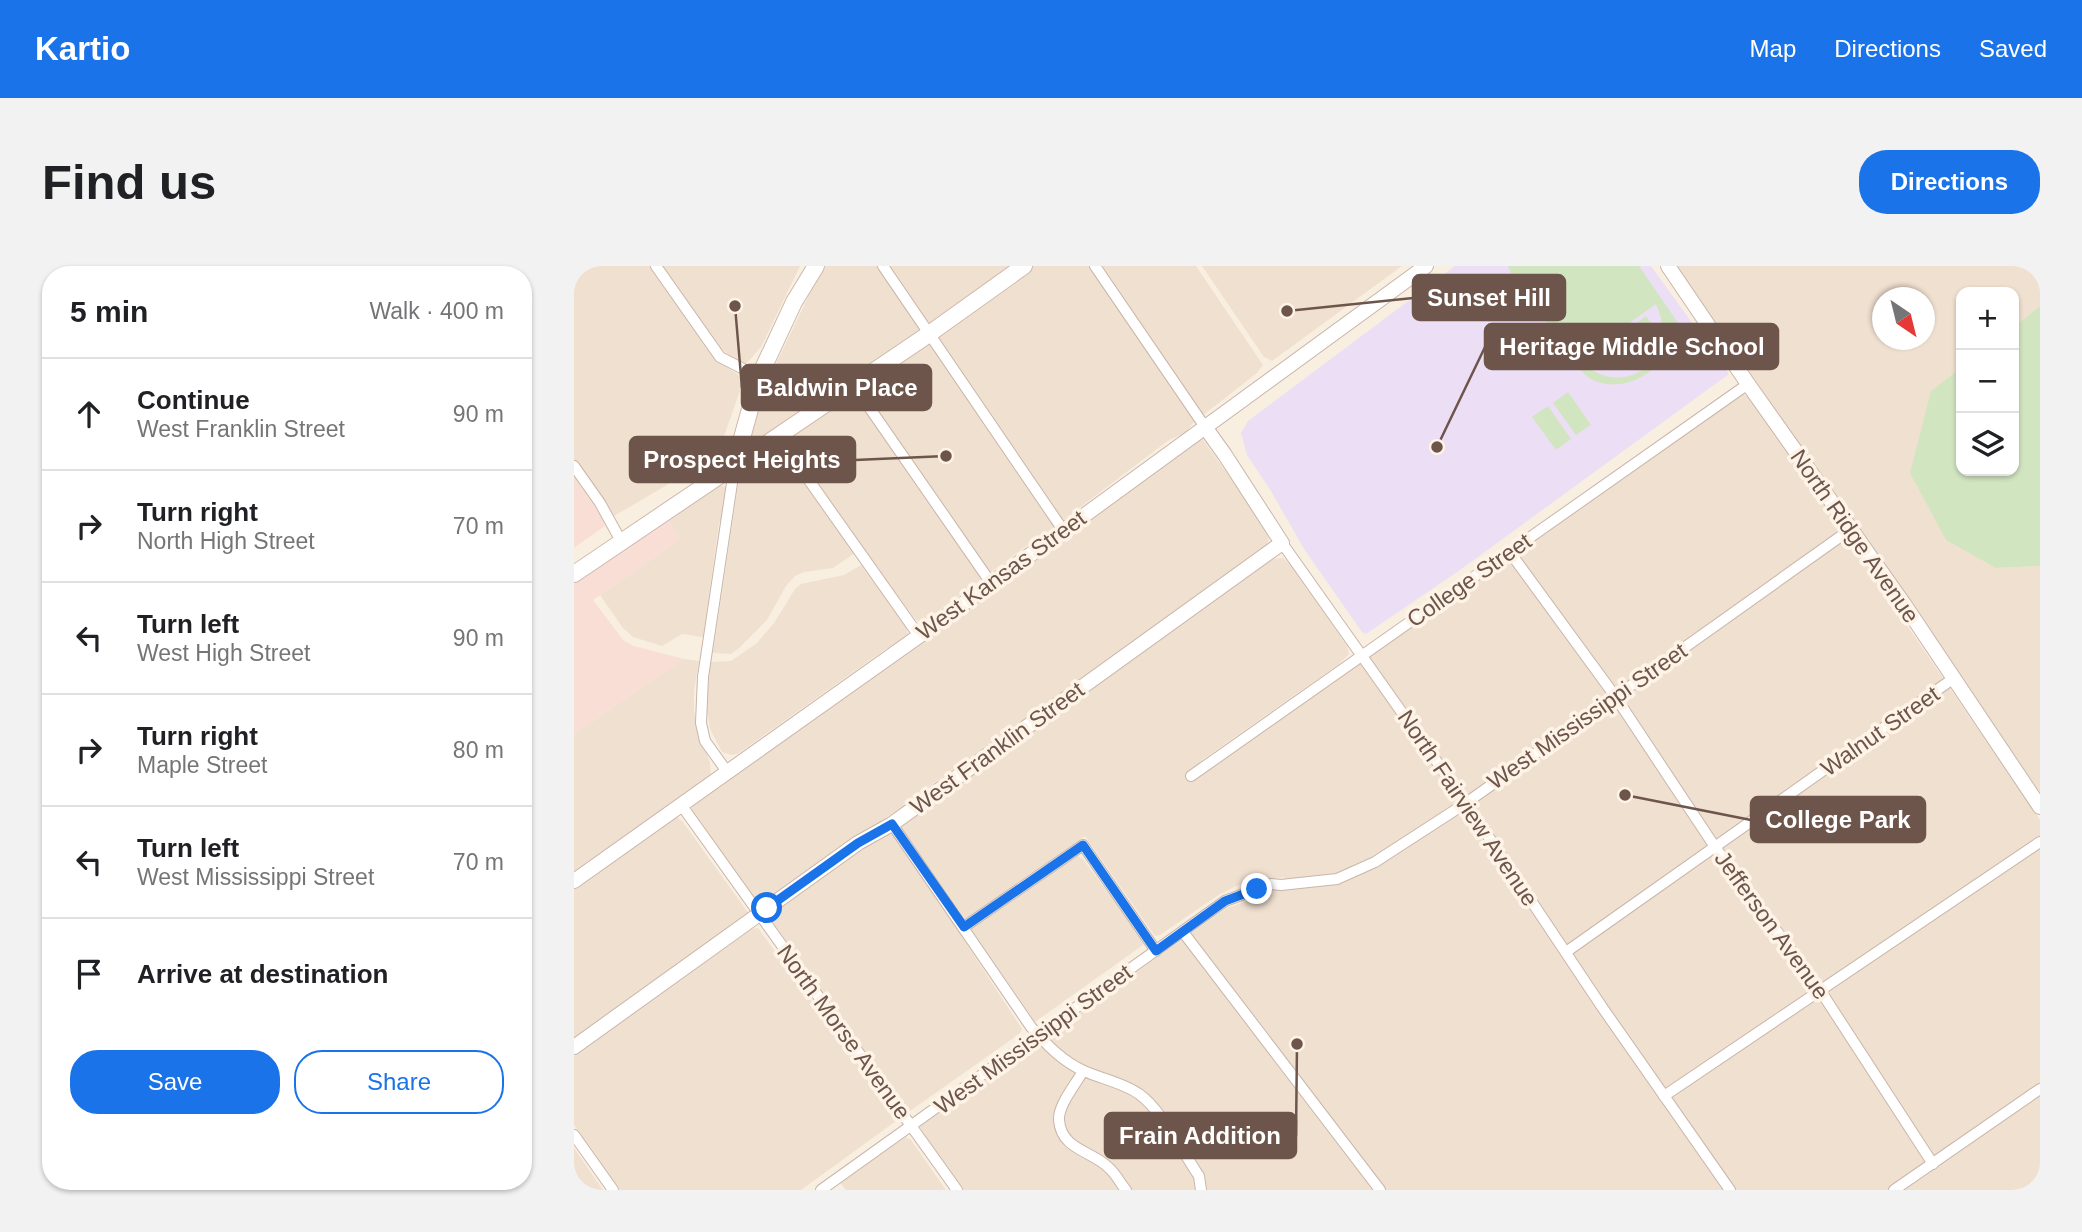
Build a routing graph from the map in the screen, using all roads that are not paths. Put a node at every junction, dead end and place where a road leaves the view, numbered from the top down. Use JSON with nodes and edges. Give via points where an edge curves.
{"nodes":[{"id":1,"x":656,"y":266,"type":"edge"},
{"id":2,"x":816,"y":266,"type":"edge"},
{"id":3,"x":883,"y":266,"type":"edge"},
{"id":4,"x":1024,"y":266,"type":"edge"},
{"id":5,"x":1095,"y":266,"type":"edge"},
{"id":6,"x":1668,"y":266,"type":"edge"},
{"id":7,"x":1420,"y":268,"type":"edge"},
{"id":8,"x":929,"y":334,"type":"junction"},
{"id":9,"x":759,"y":377,"type":"junction"},
{"id":10,"x":853,"y":384,"type":"junction"},
{"id":11,"x":1748,"y":384,"type":"junction"},
{"id":12,"x":1205,"y":427,"type":"junction"},
{"id":13,"x":777,"y":435,"type":"junction"},
{"id":14,"x":735,"y":463,"type":"junction"},
{"id":15,"x":574,"y":466,"type":"edge"},
{"id":16,"x":1851,"y":529,"type":"junction"},
{"id":17,"x":1063,"y":530,"type":"junction"},
{"id":18,"x":621,"y":541,"type":"junction"},
{"id":19,"x":1282,"y":543,"type":"junction"},
{"id":20,"x":1509,"y":551,"type":"junction"},
{"id":21,"x":574,"y":574,"type":"edge"},
{"id":22,"x":991,"y":583,"type":"junction"},
{"id":23,"x":919,"y":636,"type":"junction"},
{"id":24,"x":1362,"y":655,"type":"junction"},
{"id":25,"x":1954,"y":678,"type":"junction"},
{"id":26,"x":1615,"y":696,"type":"junction"},
{"id":27,"x":729,"y":773,"type":"junction"},
{"id":28,"x":1191,"y":776,"type":"dead end"},
{"id":29,"x":1466,"y":803,"type":"junction"},
{"id":30,"x":682,"y":806,"type":"junction"},
{"id":31,"x":2040,"y":807,"type":"edge"},
{"id":32,"x":892,"y":824,"type":"junction"},
{"id":33,"x":2040,"y":842,"type":"edge"},
{"id":34,"x":1716,"y":847,"type":"junction"},
{"id":35,"x":574,"y":881,"type":"edge"},
{"id":36,"x":759,"y":914,"type":"junction"},
{"id":37,"x":964,"y":927,"type":"junction"},
{"id":38,"x":1183,"y":932,"type":"junction"},
{"id":39,"x":1156,"y":951,"type":"junction"},
{"id":40,"x":1566,"y":952,"type":"junction"},
{"id":41,"x":1820,"y":990,"type":"junction"},
{"id":42,"x":1038,"y":1035,"type":"junction"},
{"id":43,"x":574,"y":1048,"type":"edge"},
{"id":44,"x":1083,"y":1071,"type":"junction"},
{"id":45,"x":2040,"y":1089,"type":"edge"},
{"id":46,"x":1664,"y":1096,"type":"junction"},
{"id":47,"x":911,"y":1126,"type":"junction"},
{"id":48,"x":574,"y":1135,"type":"edge"},
{"id":49,"x":1933,"y":1164,"type":"junction"},
{"id":50,"x":614,"y":1190,"type":"edge"},
{"id":51,"x":821,"y":1190,"type":"edge"},
{"id":52,"x":957,"y":1190,"type":"edge"},
{"id":53,"x":1126,"y":1190,"type":"edge"},
{"id":54,"x":1202,"y":1190,"type":"edge"},
{"id":55,"x":1380,"y":1190,"type":"edge"},
{"id":56,"x":1730,"y":1190,"type":"edge"},
{"id":57,"x":1894,"y":1190,"type":"edge"}],
"edges":[{"from":1,"to":9,"type":"street","via":[[719,357]]},
{"from":2,"to":9,"type":"main road"},
{"from":3,"to":8,"type":"street"},
{"from":4,"to":8,"type":"main road"},
{"from":5,"to":12,"type":"street"},
{"from":6,"to":11,"type":"street","name":"North Ridge Avenue"},
{"from":7,"to":12,"type":"street","name":"West Kansas Street"},
{"from":8,"to":10,"type":"main road"},
{"from":8,"to":17,"type":"street"},
{"from":9,"to":14,"type":"main road"},
{"from":10,"to":13,"type":"main road"},
{"from":10,"to":22,"type":"street"},
{"from":11,"to":16,"type":"street","name":"North Ridge Avenue"},
{"from":11,"to":20,"type":"street","name":"College Street"},
{"from":12,"to":17,"type":"street","name":"West Kansas Street"},
{"from":12,"to":19,"type":"street","name":"North Fairview Avenue"},
{"from":13,"to":14,"type":"main road"},
{"from":13,"to":23,"type":"street"},
{"from":14,"to":18,"type":"main road"},
{"from":14,"to":27,"type":"street","via":[[701,723],[705,741]]},
{"from":15,"to":18,"type":"street"},
{"from":16,"to":25,"type":"street","name":"North Ridge Avenue"},
{"from":16,"to":26,"type":"street","name":"West Mississippi Street"},
{"from":17,"to":22,"type":"street","name":"West Kansas Street"},
{"from":18,"to":21,"type":"main road"},
{"from":19,"to":24,"type":"street","name":"North Fairview Avenue"},
{"from":19,"to":32,"type":"street","name":"West Franklin Street"},
{"from":20,"to":24,"type":"street","name":"College Street"},
{"from":20,"to":26,"type":"street","name":"Jefferson Avenue"},
{"from":22,"to":23,"type":"street","name":"West Kansas Street"},
{"from":23,"to":27,"type":"street","name":"West Kansas Street"},
{"from":24,"to":28,"type":"street","name":"College Street"},
{"from":24,"to":29,"type":"street","name":"North Fairview Avenue"},
{"from":25,"to":31,"type":"street","name":"North Ridge Avenue"},
{"from":25,"to":34,"type":"street","name":"Walnut Street"},
{"from":26,"to":29,"type":"street","name":"West Mississippi Street"},
{"from":26,"to":34,"type":"street","name":"Jefferson Avenue"},
{"from":27,"to":30,"type":"street","name":"West Kansas Street"},
{"from":29,"to":38,"type":"street","name":"West Mississippi Street","via":[[1363,869],[1337,879],[1271,884],[1225,901]]},
{"from":29,"to":40,"type":"street","name":"North Fairview Avenue"},
{"from":30,"to":35,"type":"street","name":"West Kansas Street"},
{"from":30,"to":36,"type":"street","name":"North Morse Avenue"},
{"from":32,"to":36,"type":"street","name":"West Franklin Street"},
{"from":32,"to":37,"type":"street"},
{"from":33,"to":41,"type":"street"},
{"from":34,"to":40,"type":"street","name":"Walnut Street"},
{"from":34,"to":41,"type":"street","name":"Jefferson Avenue"},
{"from":36,"to":43,"type":"street","name":"West Franklin Street"},
{"from":36,"to":47,"type":"street","name":"North Morse Avenue"},
{"from":37,"to":39,"type":"street","via":[[1083,845]]},
{"from":37,"to":42,"type":"street"},
{"from":38,"to":39,"type":"street","name":"West Mississippi Street"},
{"from":38,"to":55,"type":"street"},
{"from":39,"to":42,"type":"street","name":"West Mississippi Street"},
{"from":40,"to":46,"type":"street","name":"North Fairview Avenue"},
{"from":41,"to":46,"type":"street"},
{"from":41,"to":49,"type":"street","name":"Jefferson Avenue"},
{"from":42,"to":44,"type":"street","via":[[1051,1050]]},
{"from":42,"to":47,"type":"street","name":"West Mississippi Street"},
{"from":44,"to":53,"type":"street","via":[[1062,1107],[1059,1120],[1065,1137],[1109,1167]]},
{"from":44,"to":54,"type":"street","via":[[1136,1092],[1149,1102],[1199,1177]]},
{"from":45,"to":49,"type":"street"},
{"from":46,"to":56,"type":"street","name":"North Fairview Avenue"},
{"from":47,"to":51,"type":"street","name":"West Mississippi Street"},
{"from":47,"to":52,"type":"street","name":"North Morse Avenue"},
{"from":48,"to":50,"type":"street"},
{"from":49,"to":57,"type":"street"}]}
